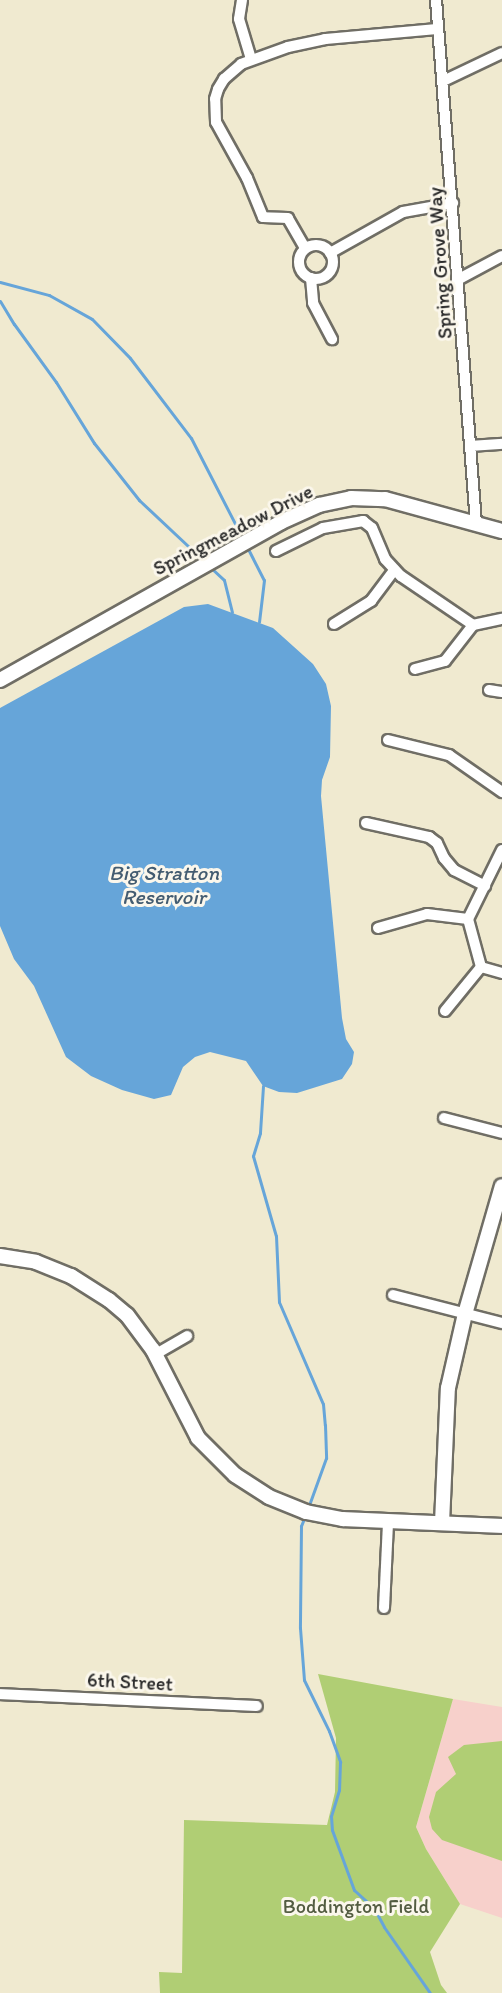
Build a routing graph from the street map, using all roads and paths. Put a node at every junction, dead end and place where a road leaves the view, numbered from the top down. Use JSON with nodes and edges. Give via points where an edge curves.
{"nodes":[{"id":1,"x":242,"y":0,"type":"edge"},
{"id":2,"x":436,"y":0,"type":"edge"},
{"id":3,"x":438,"y":29,"type":"junction"},
{"id":4,"x":502,"y":52,"type":"edge"},
{"id":5,"x":251,"y":59,"type":"junction"},
{"id":6,"x":443,"y":81,"type":"junction"},
{"id":7,"x":453,"y":203,"type":"junction"},
{"id":8,"x":305,"y":248,"type":"junction"},
{"id":9,"x":330,"y":253,"type":"junction"},
{"id":10,"x":502,"y":256,"type":"edge"},
{"id":11,"x":310,"y":278,"type":"junction"},
{"id":12,"x":459,"y":279,"type":"junction"},
{"id":13,"x":332,"y":339,"type":"dead end"},
{"id":14,"x":502,"y":444,"type":"edge"},
{"id":15,"x":471,"y":446,"type":"junction"},
{"id":16,"x":476,"y":523,"type":"junction"},
{"id":17,"x":502,"y":531,"type":"edge"},
{"id":18,"x":276,"y":551,"type":"dead end"},
{"id":19,"x":394,"y":570,"type":"junction"},
{"id":20,"x":502,"y":619,"type":"edge"},
{"id":21,"x":334,"y":624,"type":"dead end"},
{"id":22,"x":473,"y":625,"type":"junction"},
{"id":23,"x":415,"y":669,"type":"dead end"},
{"id":24,"x":0,"y":680,"type":"edge"},
{"id":25,"x":489,"y":690,"type":"dead end"},
{"id":26,"x":502,"y":692,"type":"edge"},
{"id":27,"x":388,"y":740,"type":"dead end"},
{"id":28,"x":502,"y":792,"type":"edge"},
{"id":29,"x":366,"y":823,"type":"dead end"},
{"id":30,"x":502,"y":850,"type":"edge"},
{"id":31,"x":484,"y":886,"type":"junction"},
{"id":32,"x":468,"y":919,"type":"junction"},
{"id":33,"x":378,"y":928,"type":"dead end"},
{"id":34,"x":481,"y":967,"type":"junction"},
{"id":35,"x":502,"y":973,"type":"edge"},
{"id":36,"x":445,"y":1011,"type":"dead end"},
{"id":37,"x":444,"y":1118,"type":"dead end"},
{"id":38,"x":502,"y":1133,"type":"edge"},
{"id":39,"x":502,"y":1186,"type":"edge"},
{"id":40,"x":0,"y":1256,"type":"edge"},
{"id":41,"x":393,"y":1295,"type":"dead end"},
{"id":42,"x":465,"y":1314,"type":"junction"},
{"id":43,"x":502,"y":1323,"type":"edge"},
{"id":44,"x":187,"y":1336,"type":"dead end"},
{"id":45,"x":156,"y":1354,"type":"junction"},
{"id":46,"x":388,"y":1522,"type":"junction"},
{"id":47,"x":442,"y":1523,"type":"junction"},
{"id":48,"x":502,"y":1526,"type":"edge"},
{"id":49,"x":384,"y":1608,"type":"dead end"},
{"id":50,"x":0,"y":1694,"type":"edge"},
{"id":51,"x":257,"y":1706,"type":"dead end"}],
"edges":[{"from":1,"to":5,"type":"street","via":[[240,19]]},
{"from":2,"to":3,"type":"street","name":"Spring Grove Way"},
{"from":3,"to":5,"type":"street","via":[[326,39]]},
{"from":3,"to":6,"type":"street","name":"Spring Grove Way"},
{"from":4,"to":6,"type":"street"},
{"from":5,"to":8,"type":"street","via":[[233,70],[218,89],[216,122],[247,178],[263,218],[288,219]]},
{"from":6,"to":7,"type":"street","name":"Spring Grove Way"},
{"from":7,"to":9,"type":"street","via":[[403,212]]},
{"from":7,"to":12,"type":"street","name":"Spring Grove Way"},
{"from":8,"to":9,"type":"street","via":[[317,245]]},
{"from":8,"to":11,"type":"street","via":[[299,266]]},
{"from":9,"to":11,"type":"street","via":[[330,272],[322,278]]},
{"from":10,"to":12,"type":"street"},
{"from":11,"to":13,"type":"street","via":[[313,303]]},
{"from":12,"to":15,"type":"street","name":"Spring Grove Way"},
{"from":14,"to":15,"type":"street"},
{"from":15,"to":16,"type":"street","name":"Spring Grove Way"},
{"from":16,"to":17,"type":"street","name":"Springmeadow Drive"},
{"from":16,"to":24,"type":"street","name":"Springmeadow Drive","via":[[369,497],[319,505],[281,522]]},
{"from":18,"to":19,"type":"street","via":[[323,528],[363,521],[372,528]]},
{"from":19,"to":21,"type":"street","via":[[371,601]]},
{"from":19,"to":22,"type":"street"},
{"from":20,"to":22,"type":"street"},
{"from":22,"to":23,"type":"street","via":[[445,661]]},
{"from":25,"to":26,"type":"street"},
{"from":27,"to":28,"type":"street","via":[[449,755]]},
{"from":29,"to":31,"type":"street","via":[[429,837],[454,870]]},
{"from":30,"to":31,"type":"street"},
{"from":31,"to":32,"type":"street"},
{"from":32,"to":33,"type":"street","via":[[427,914]]},
{"from":32,"to":34,"type":"street"},
{"from":34,"to":35,"type":"street"},
{"from":34,"to":36,"type":"street"},
{"from":37,"to":38,"type":"street"},
{"from":39,"to":42,"type":"street"},
{"from":40,"to":45,"type":"street","via":[[36,1262],[89,1286],[127,1315]]},
{"from":41,"to":42,"type":"street"},
{"from":42,"to":43,"type":"street"},
{"from":42,"to":47,"type":"street","via":[[446,1400]]},
{"from":44,"to":45,"type":"street"},
{"from":45,"to":46,"type":"street","via":[[198,1438],[235,1475],[286,1505],[326,1517]]},
{"from":46,"to":47,"type":"street"},
{"from":46,"to":49,"type":"street"},
{"from":47,"to":48,"type":"street"},
{"from":50,"to":51,"type":"street","name":"6th Street"}]}
